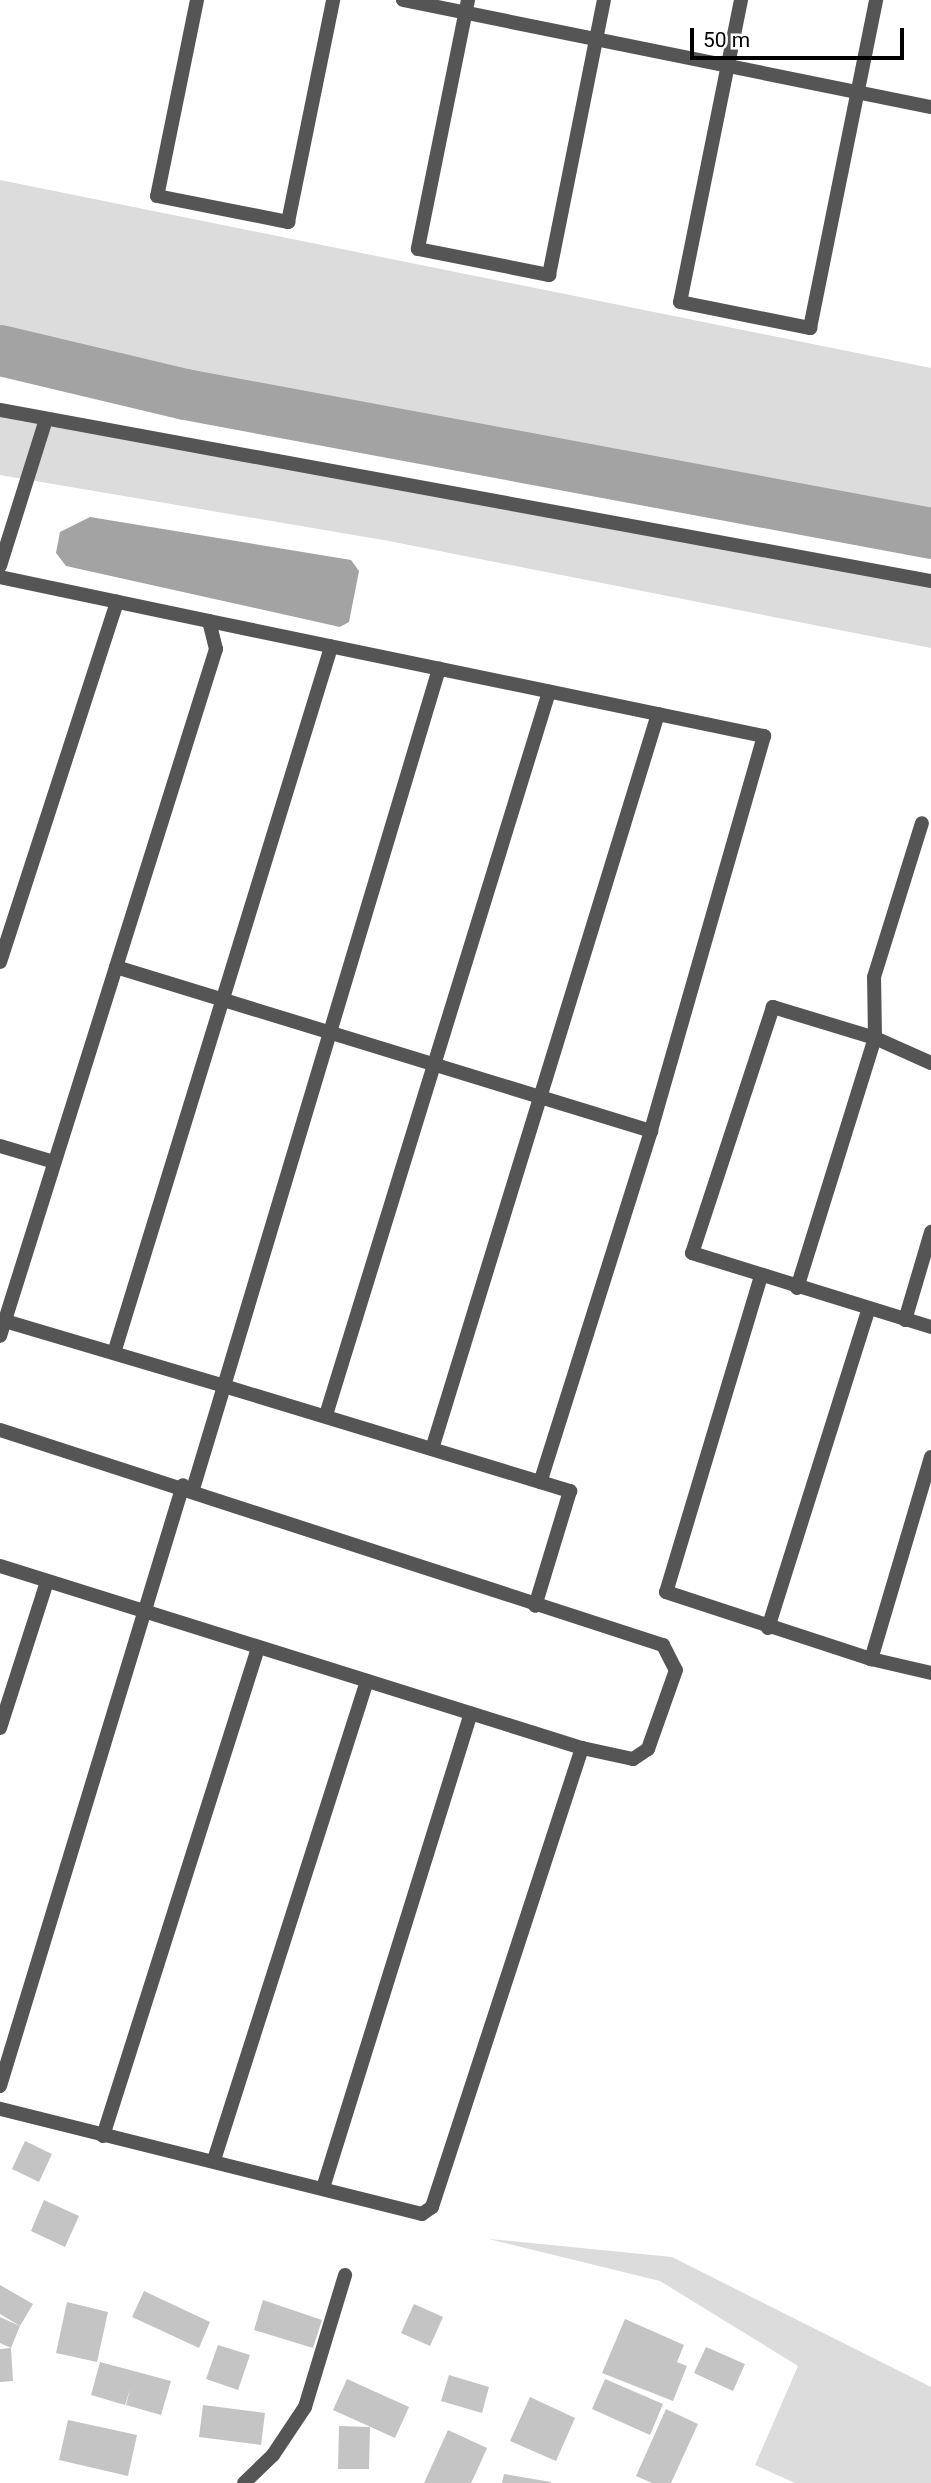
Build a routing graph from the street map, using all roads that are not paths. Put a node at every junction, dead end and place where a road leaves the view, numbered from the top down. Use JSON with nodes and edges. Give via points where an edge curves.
{"nodes":[{"id":1,"x":197,"y":0,"type":"edge"},
{"id":2,"x":333,"y":0,"type":"edge"},
{"id":3,"x":403,"y":0,"type":"edge"},
{"id":4,"x":604,"y":0,"type":"edge"},
{"id":5,"x":741,"y":0,"type":"edge"},
{"id":6,"x":876,"y":0,"type":"edge"},
{"id":7,"x":467,"y":6,"type":"edge"},
{"id":8,"x":596,"y":39,"type":"junction"},
{"id":9,"x":728,"y":66,"type":"junction"},
{"id":10,"x":857,"y":92,"type":"junction"},
{"id":11,"x":931,"y":107,"type":"edge"},
{"id":12,"x":0,"y":410,"type":"edge"},
{"id":13,"x":46,"y":419,"type":"junction"},
{"id":14,"x":0,"y":566,"type":"edge"},
{"id":15,"x":0,"y":577,"type":"edge"},
{"id":16,"x":931,"y":581,"type":"edge"},
{"id":17,"x":117,"y":602,"type":"junction"},
{"id":18,"x":209,"y":621,"type":"junction"},
{"id":19,"x":331,"y":647,"type":"junction"},
{"id":20,"x":439,"y":669,"type":"junction"},
{"id":21,"x":549,"y":692,"type":"junction"},
{"id":22,"x":658,"y":715,"type":"junction"},
{"id":23,"x":922,"y":823,"type":"dead end"},
{"id":24,"x":0,"y":962,"type":"edge"},
{"id":25,"x":116,"y":968,"type":"junction"},
{"id":26,"x":224,"y":1001,"type":"junction"},
{"id":27,"x":330,"y":1033,"type":"junction"},
{"id":28,"x":875,"y":1038,"type":"junction"},
{"id":29,"x":431,"y":1063,"type":"junction"},
{"id":30,"x":931,"y":1063,"type":"edge"},
{"id":31,"x":542,"y":1098,"type":"junction"},
{"id":32,"x":651,"y":1131,"type":"junction"},
{"id":33,"x":0,"y":1146,"type":"edge"},
{"id":34,"x":54,"y":1163,"type":"junction"},
{"id":35,"x":931,"y":1232,"type":"edge"},
{"id":36,"x":761,"y":1276,"type":"junction"},
{"id":37,"x":797,"y":1288,"type":"junction"},
{"id":38,"x":868,"y":1311,"type":"junction"},
{"id":39,"x":905,"y":1320,"type":"junction"},
{"id":40,"x":5,"y":1321,"type":"junction"},
{"id":41,"x":931,"y":1327,"type":"edge"},
{"id":42,"x":0,"y":1336,"type":"edge"},
{"id":43,"x":114,"y":1353,"type":"junction"},
{"id":44,"x":223,"y":1386,"type":"junction"},
{"id":45,"x":326,"y":1415,"type":"junction"},
{"id":46,"x":0,"y":1430,"type":"edge"},
{"id":47,"x":432,"y":1449,"type":"junction"},
{"id":48,"x":931,"y":1457,"type":"edge"},
{"id":49,"x":540,"y":1482,"type":"junction"},
{"id":50,"x":188,"y":1487,"type":"junction"},
{"id":51,"x":0,"y":1566,"type":"edge"},
{"id":52,"x":47,"y":1582,"type":"junction"},
{"id":53,"x":535,"y":1606,"type":"junction"},
{"id":54,"x":147,"y":1615,"type":"junction"},
{"id":55,"x":768,"y":1628,"type":"junction"},
{"id":56,"x":258,"y":1648,"type":"junction"},
{"id":57,"x":871,"y":1659,"type":"junction"},
{"id":58,"x":931,"y":1673,"type":"edge"},
{"id":59,"x":367,"y":1681,"type":"junction"},
{"id":60,"x":471,"y":1714,"type":"junction"},
{"id":61,"x":0,"y":1728,"type":"edge"},
{"id":62,"x":582,"y":1748,"type":"junction"},
{"id":63,"x":0,"y":2086,"type":"edge"},
{"id":64,"x":0,"y":2109,"type":"edge"},
{"id":65,"x":103,"y":2136,"type":"junction"},
{"id":66,"x":214,"y":2161,"type":"junction"},
{"id":67,"x":323,"y":2188,"type":"junction"},
{"id":68,"x":345,"y":2275,"type":"dead end"},
{"id":69,"x":244,"y":2483,"type":"edge"}],
"edges":[{"from":1,"to":2,"type":"street","via":[[157,196],[288,222]]},
{"from":3,"to":7,"type":"street"},
{"from":4,"to":8,"type":"street"},
{"from":5,"to":9,"type":"street"},
{"from":6,"to":10,"type":"street"},
{"from":7,"to":8,"type":"street"},
{"from":7,"to":8,"type":"street","via":[[418,249],[549,275]]},
{"from":8,"to":9,"type":"street"},
{"from":9,"to":10,"type":"street"},
{"from":9,"to":10,"type":"street","via":[[680,302],[810,328]]},
{"from":10,"to":11,"type":"street"},
{"from":12,"to":13,"type":"street"},
{"from":13,"to":14,"type":"street"},
{"from":13,"to":16,"type":"street"},
{"from":15,"to":17,"type":"street"},
{"from":17,"to":18,"type":"street"},
{"from":17,"to":24,"type":"street"},
{"from":18,"to":19,"type":"street"},
{"from":18,"to":25,"type":"street","via":[[216,649]]},
{"from":19,"to":20,"type":"street"},
{"from":19,"to":26,"type":"street"},
{"from":20,"to":21,"type":"street"},
{"from":20,"to":27,"type":"street"},
{"from":21,"to":22,"type":"street"},
{"from":21,"to":29,"type":"street"},
{"from":22,"to":31,"type":"street"},
{"from":22,"to":32,"type":"street","via":[[764,736]]},
{"from":23,"to":28,"type":"street","via":[[874,977]]},
{"from":25,"to":26,"type":"street"},
{"from":25,"to":34,"type":"street"},
{"from":26,"to":27,"type":"street"},
{"from":26,"to":43,"type":"street"},
{"from":27,"to":29,"type":"street"},
{"from":27,"to":44,"type":"street"},
{"from":28,"to":30,"type":"street"},
{"from":28,"to":36,"type":"street","via":[[773,1007],[692,1253]]},
{"from":28,"to":37,"type":"street"},
{"from":29,"to":31,"type":"street"},
{"from":29,"to":45,"type":"street"},
{"from":31,"to":32,"type":"street"},
{"from":31,"to":47,"type":"street"},
{"from":32,"to":49,"type":"street"},
{"from":33,"to":34,"type":"street"},
{"from":34,"to":40,"type":"street"},
{"from":35,"to":39,"type":"street"},
{"from":36,"to":37,"type":"street"},
{"from":36,"to":55,"type":"street","via":[[666,1592]]},
{"from":37,"to":38,"type":"street"},
{"from":38,"to":39,"type":"street"},
{"from":38,"to":55,"type":"street"},
{"from":39,"to":41,"type":"street"},
{"from":40,"to":42,"type":"street"},
{"from":40,"to":43,"type":"street"},
{"from":43,"to":44,"type":"street"},
{"from":44,"to":45,"type":"street"},
{"from":44,"to":50,"type":"street"},
{"from":45,"to":47,"type":"street"},
{"from":46,"to":50,"type":"street"},
{"from":47,"to":49,"type":"street"},
{"from":48,"to":57,"type":"street"},
{"from":49,"to":53,"type":"street","via":[[570,1490]]},
{"from":50,"to":53,"type":"street"},
{"from":50,"to":54,"type":"street"},
{"from":51,"to":52,"type":"street"},
{"from":52,"to":54,"type":"street"},
{"from":52,"to":61,"type":"street"},
{"from":53,"to":62,"type":"street","via":[[663,1645],[672,1654],[676,1670],[648,1749],[633,1759]]},
{"from":54,"to":56,"type":"street"},
{"from":54,"to":63,"type":"street"},
{"from":55,"to":57,"type":"street"},
{"from":56,"to":59,"type":"street"},
{"from":56,"to":65,"type":"street"},
{"from":57,"to":58,"type":"street"},
{"from":59,"to":60,"type":"street"},
{"from":59,"to":66,"type":"street"},
{"from":60,"to":62,"type":"street"},
{"from":60,"to":67,"type":"street"},
{"from":62,"to":67,"type":"street","via":[[432,2207],[422,2214]]},
{"from":64,"to":65,"type":"street"},
{"from":65,"to":66,"type":"street"},
{"from":66,"to":67,"type":"street"},
{"from":68,"to":69,"type":"street","via":[[305,2407],[273,2455]]}]}
